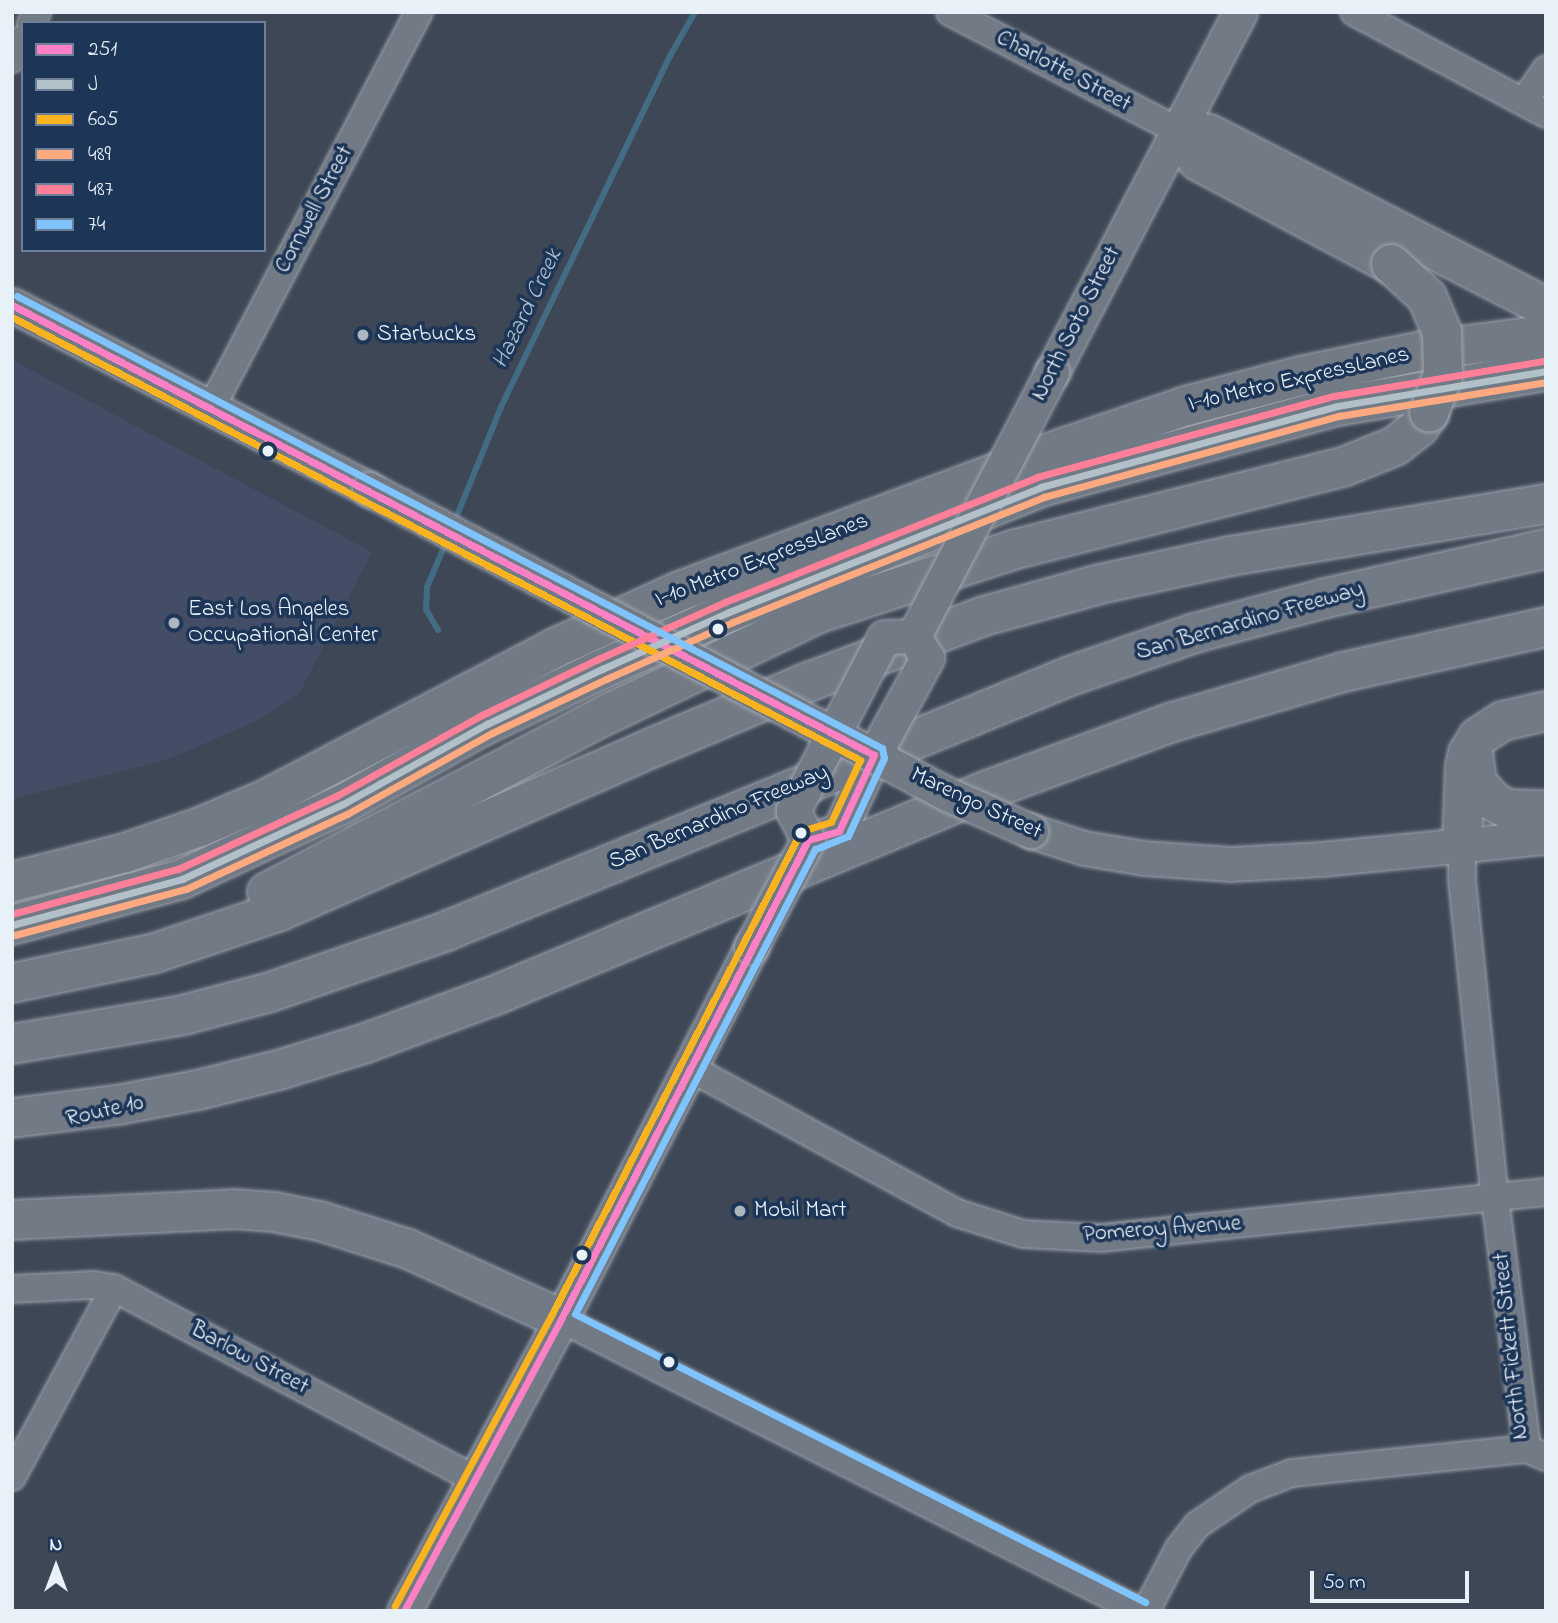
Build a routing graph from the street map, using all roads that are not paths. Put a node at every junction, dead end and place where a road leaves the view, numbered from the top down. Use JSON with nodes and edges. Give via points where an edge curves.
{"nodes":[{"id":1,"x":419,"y":12,"type":"edge"},
{"id":2,"x":950,"y":12,"type":"edge"},
{"id":3,"x":1240,"y":12,"type":"edge"},
{"id":4,"x":1354,"y":12,"type":"edge"},
{"id":5,"x":21,"y":43,"type":"edge"},
{"id":6,"x":12,"y":59,"type":"edge"},
{"id":7,"x":1546,"y":69,"type":"edge"},
{"id":8,"x":1535,"y":108,"type":"edge"},
{"id":9,"x":1177,"y":130,"type":"junction"},
{"id":10,"x":12,"y":305,"type":"edge"},
{"id":11,"x":1546,"y":307,"type":"edge"},
{"id":12,"x":1546,"y":335,"type":"edge"},
{"id":13,"x":1546,"y":371,"type":"edge"},
{"id":14,"x":211,"y":408,"type":"junction"},
{"id":15,"x":1546,"y":504,"type":"edge"},
{"id":16,"x":1546,"y":550,"type":"edge"},
{"id":17,"x":1546,"y":627,"type":"edge"},
{"id":18,"x":914,"y":636,"type":"junction"},
{"id":19,"x":1546,"y":711,"type":"edge"},
{"id":20,"x":833,"y":734,"type":"junction"},
{"id":21,"x":1478,"y":737,"type":"junction"},
{"id":22,"x":874,"y":755,"type":"junction"},
{"id":23,"x":1546,"y":810,"type":"edge"},
{"id":24,"x":1546,"y":837,"type":"edge"},
{"id":25,"x":808,"y":840,"type":"junction"},
{"id":26,"x":1462,"y":844,"type":"junction"},
{"id":27,"x":12,"y":882,"type":"edge"},
{"id":28,"x":12,"y":925,"type":"edge"},
{"id":29,"x":155,"y":953,"type":"junction"},
{"id":30,"x":12,"y":983,"type":"edge"},
{"id":31,"x":12,"y":1044,"type":"edge"},
{"id":32,"x":690,"y":1068,"type":"junction"},
{"id":33,"x":198,"y":1090,"type":"junction"},
{"id":34,"x":12,"y":1118,"type":"edge"},
{"id":35,"x":12,"y":1132,"type":"edge"},
{"id":36,"x":1546,"y":1192,"type":"edge"},
{"id":37,"x":1495,"y":1198,"type":"junction"},
{"id":38,"x":12,"y":1220,"type":"edge"},
{"id":39,"x":114,"y":1288,"type":"junction"},
{"id":40,"x":12,"y":1289,"type":"edge"},
{"id":41,"x":561,"y":1319,"type":"junction"},
{"id":42,"x":1536,"y":1453,"type":"edge"},
{"id":43,"x":12,"y":1477,"type":"edge"},
{"id":44,"x":475,"y":1479,"type":"junction"},
{"id":45,"x":404,"y":1611,"type":"edge"},
{"id":46,"x":1140,"y":1611,"type":"edge"},
{"id":47,"x":1146,"y":1611,"type":"edge"}],
"edges":[{"from":1,"to":14,"type":"street","name":"Cornwell Street"},
{"from":2,"to":9,"type":"street","name":"Charlotte Street"},
{"from":3,"to":9,"type":"main road","name":"North Soto Street"},
{"from":4,"to":8,"type":"street"},
{"from":5,"to":6,"type":"street"},
{"from":7,"to":8,"type":"street"},
{"from":9,"to":11,"type":"highway","via":[[1209,134]]},
{"from":9,"to":18,"type":"main road","name":"North Soto Street","bridge":true},
{"from":9,"to":29,"type":"highway","bridge":true,"via":[[1198,161],[1391,264],[1427,297],[1442,332],[1443,375],[1419,427],[1395,446],[1343,467],[1016,549],[819,612],[600,718]]},
{"from":10,"to":14,"type":"main road","name":"Marengo Street"},
{"from":12,"to":27,"type":"highway","name":"I-10 Metro ExpressLanes","via":[[1422,351],[1300,376],[1186,405],[1066,447],[680,591],[544,653],[266,799],[200,827],[125,853]]},
{"from":13,"to":28,"type":"highway","name":"I-10 Metro ExpressLanes","via":[[1337,406],[1041,487],[729,612],[602,669],[487,724],[343,804],[182,879]]},
{"from":14,"to":20,"type":"main road","name":"Marengo Street","bridge":true},
{"from":15,"to":29,"type":"highway","via":[[1230,556],[1100,584],[985,616],[716,721],[280,911]]},
{"from":16,"to":31,"type":"highway","name":"San Bernardino Freeway","via":[[1326,598],[1195,633],[1070,676],[444,932],[304,981],[183,1015]]},
{"from":17,"to":33,"type":"highway","via":[[1343,672],[1173,722],[985,791],[432,1019],[282,1069]]},
{"from":18,"to":20,"type":"main road","bridge":true,"via":[[884,637]]},
{"from":18,"to":22,"type":"main road","bridge":true,"via":[[927,658]]},
{"from":19,"to":21,"type":"highway","via":[[1503,722]]},
{"from":20,"to":22,"type":"main road","name":"Marengo Street","bridge":true},
{"from":20,"to":25,"type":"main road","bridge":true,"via":[[793,811]]},
{"from":21,"to":23,"type":"highway","via":[[1472,761],[1483,791],[1508,809]]},
{"from":21,"to":26,"type":"highway","via":[[1465,767]]},
{"from":22,"to":25,"type":"main road","via":[[838,831]]},
{"from":22,"to":26,"type":"main road","name":"Marengo Street","bridge":true,"via":[[1031,831],[1084,848],[1144,858],[1230,864]]},
{"from":24,"to":26,"type":"main road","name":"Marengo Street"},
{"from":25,"to":32,"type":"main road","bridge":true},
{"from":26,"to":37,"type":"street","name":"North Fickett Street"},
{"from":29,"to":30,"type":"highway"},
{"from":32,"to":37,"type":"street","name":"Pomeroy Avenue","via":[[957,1213],[1023,1234],[1101,1238]]},
{"from":32,"to":41,"type":"main road"},
{"from":33,"to":34,"type":"highway"},
{"from":33,"to":35,"type":"highway","name":"Route 10"},
{"from":36,"to":37,"type":"street","name":"Pomeroy Avenue"},
{"from":37,"to":42,"type":"street","name":"North Fickett Street"},
{"from":38,"to":41,"type":"highway","via":[[233,1209],[274,1212],[320,1221],[408,1249]]},
{"from":39,"to":40,"type":"street","name":"Barlow Street"},
{"from":39,"to":43,"type":"street"},
{"from":39,"to":44,"type":"street","name":"Barlow Street"},
{"from":41,"to":44,"type":"main road"},
{"from":41,"to":46,"type":"street"},
{"from":42,"to":47,"type":"street","name":"North Fickett Street","via":[[1292,1473],[1250,1489],[1197,1525],[1179,1548]]},
{"from":44,"to":45,"type":"main road"}]}
